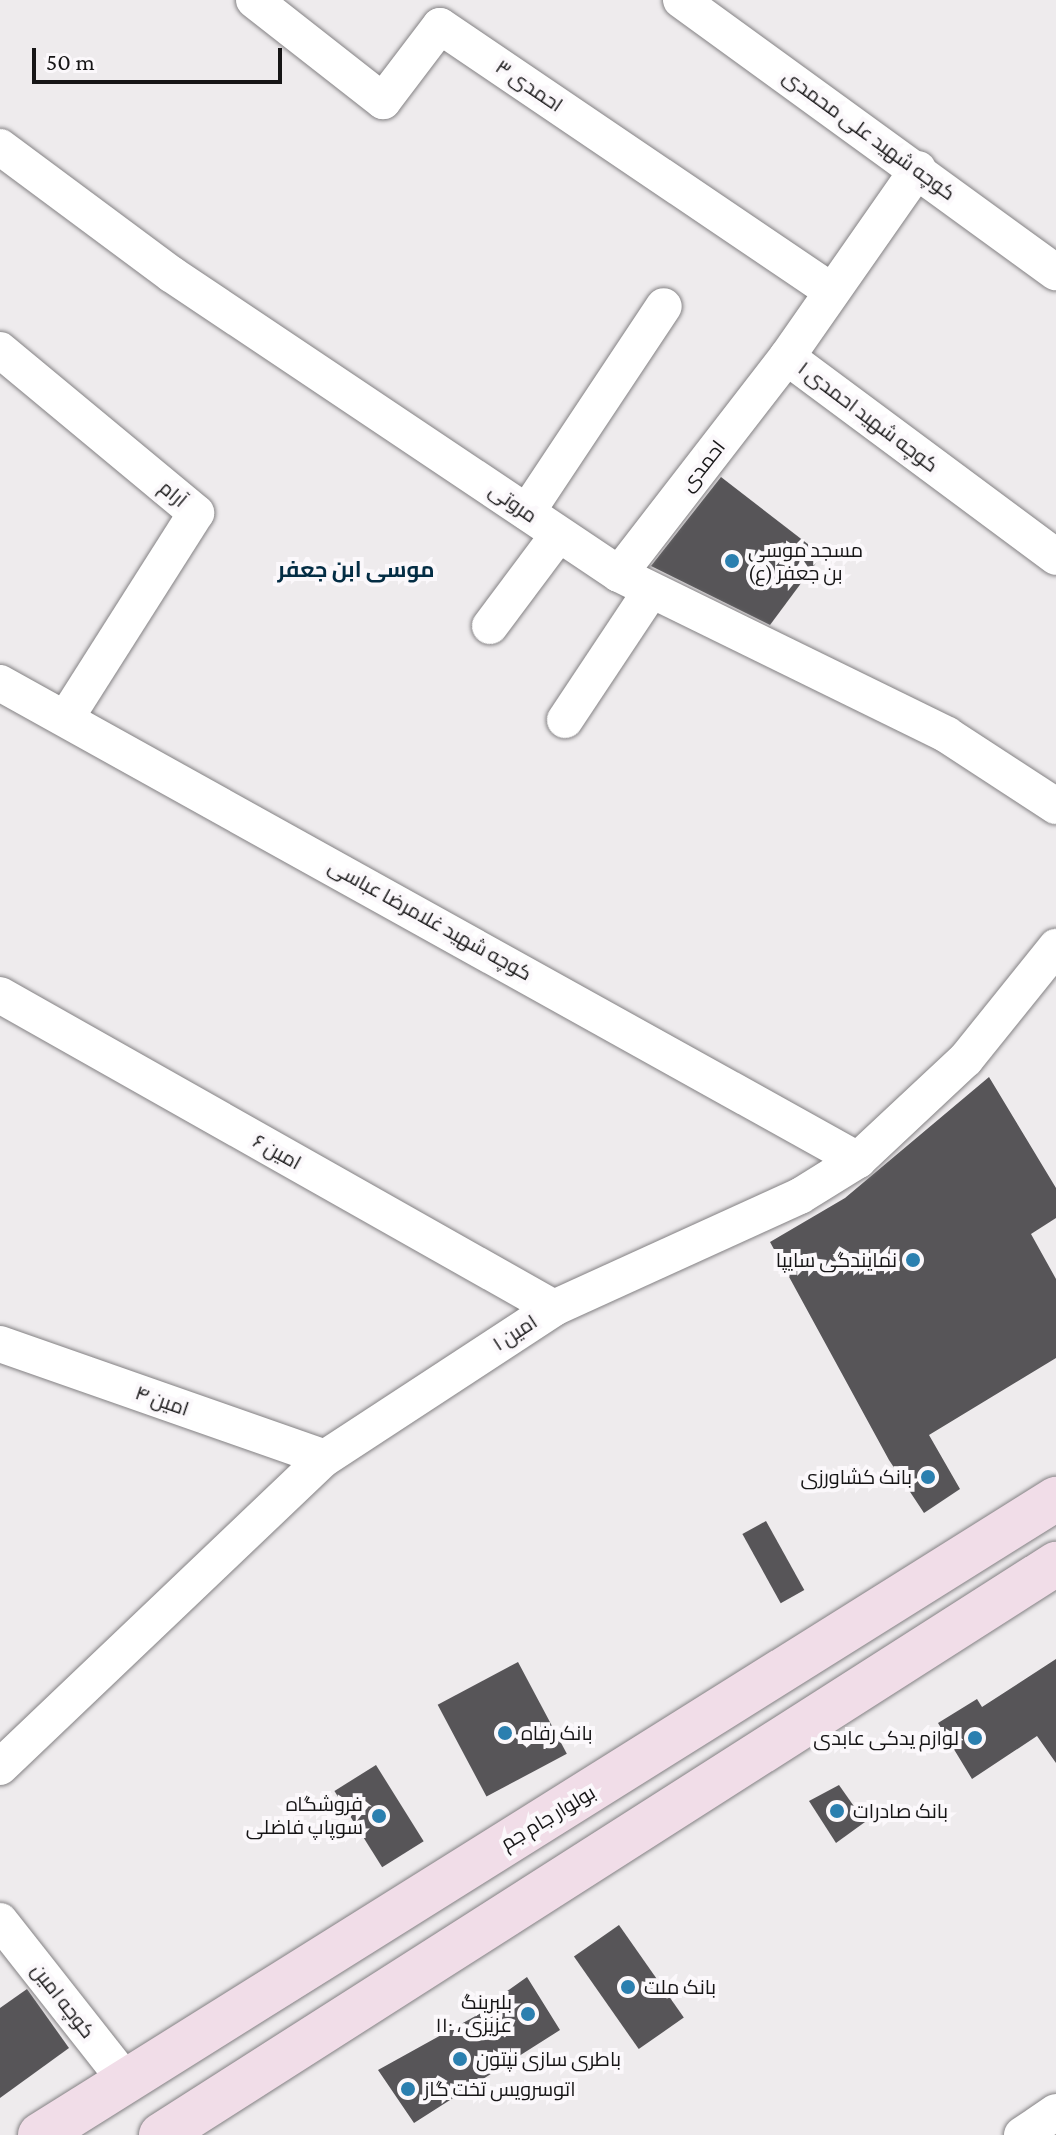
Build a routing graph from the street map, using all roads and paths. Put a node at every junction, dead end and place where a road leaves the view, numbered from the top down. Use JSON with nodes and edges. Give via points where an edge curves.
{"nodes":[{"id":1,"x":254,"y":0,"type":"edge"},
{"id":2,"x":681,"y":0,"type":"edge"},
{"id":3,"x":0,"y":147,"type":"edge"},
{"id":4,"x":918,"y":169,"type":"junction"},
{"id":5,"x":1056,"y":272,"type":"edge"},
{"id":6,"x":832,"y":291,"type":"junction"},
{"id":7,"x":664,"y":306,"type":"dead end"},
{"id":8,"x":0,"y":350,"type":"edge"},
{"id":9,"x":787,"y":357,"type":"junction"},
{"id":10,"x":527,"y":512,"type":"junction"},
{"id":11,"x":558,"y":535,"type":"junction"},
{"id":12,"x":1056,"y":557,"type":"edge"},
{"id":13,"x":619,"y":574,"type":"junction"},
{"id":14,"x":650,"y":592,"type":"junction"},
{"id":15,"x":490,"y":626,"type":"dead end"},
{"id":16,"x":0,"y":683,"type":"edge"},
{"id":17,"x":66,"y":718,"type":"junction"},
{"id":18,"x":565,"y":720,"type":"dead end"},
{"id":19,"x":1056,"y":806,"type":"edge"},
{"id":20,"x":1056,"y":947,"type":"edge"},
{"id":21,"x":0,"y":995,"type":"edge"},
{"id":22,"x":858,"y":1160,"type":"junction"},
{"id":23,"x":554,"y":1308,"type":"junction"},
{"id":24,"x":1,"y":1345,"type":"edge"},
{"id":25,"x":325,"y":1458,"type":"junction"},
{"id":26,"x":1056,"y":1499,"type":"edge"},
{"id":27,"x":951,"y":1564,"type":"junction"},
{"id":28,"x":1056,"y":1564,"type":"edge"},
{"id":29,"x":977,"y":1618,"type":"junction"},
{"id":30,"x":744,"y":1698,"type":"junction"},
{"id":31,"x":771,"y":1750,"type":"junction"},
{"id":32,"x":0,"y":1767,"type":"edge"},
{"id":33,"x":0,"y":1921,"type":"edge"},
{"id":34,"x":126,"y":2081,"type":"junction"},
{"id":35,"x":1056,"y":2112,"type":"edge"},
{"id":36,"x":40,"y":2135,"type":"edge"},
{"id":37,"x":161,"y":2135,"type":"edge"},
{"id":38,"x":1022,"y":2135,"type":"edge"}],
"edges":[{"from":1,"to":6,"type":"street","name":"احمدی ۳","via":[[383,101],[440,26]]},
{"from":2,"to":4,"type":"street","name":"کوچه شهید علی محمدی"},
{"from":3,"to":10,"type":"street","name":"مروتی","via":[[171,274]]},
{"from":4,"to":5,"type":"street","name":"کوچه شهید علی محمدی"},
{"from":4,"to":6,"type":"street","name":"کوچه شهید احمدی ۱"},
{"from":6,"to":9,"type":"street","name":"کوچه شهید احمدی ۱"},
{"from":7,"to":10,"type":"street"},
{"from":8,"to":17,"type":"street","name":"آرام","via":[[196,513]]},
{"from":9,"to":12,"type":"street","name":"کوچه شهید احمدی ۱"},
{"from":9,"to":13,"type":"street","name":"احمدی"},
{"from":10,"to":11,"type":"street","name":"مروتی"},
{"from":11,"to":13,"type":"street","name":"مروتی"},
{"from":11,"to":15,"type":"street"},
{"from":13,"to":14,"type":"street","name":"مروتی"},
{"from":14,"to":18,"type":"street"},
{"from":14,"to":19,"type":"street","name":"مروتی","via":[[947,735]]},
{"from":16,"to":17,"type":"street","name":"کوچه شهید غلامرضا عباسی"},
{"from":17,"to":22,"type":"street","name":"کوچه شهید غلامرضا عباسی"},
{"from":20,"to":22,"type":"street","name":"امین ۱","via":[[966,1059]]},
{"from":21,"to":23,"type":"street","name":"امین ۶"},
{"from":22,"to":23,"type":"street","name":"امین ۱","via":[[800,1196]]},
{"from":23,"to":25,"type":"street","name":"امین ۱"},
{"from":24,"to":25,"type":"street","name":"امین ۴"},
{"from":25,"to":32,"type":"street","name":"امین ۱"},
{"from":26,"to":27,"type":"main road","name":"بولوار جام جم"},
{"from":27,"to":29,"type":"main road"},
{"from":27,"to":30,"type":"main road","name":"بولوار جام جم"},
{"from":28,"to":29,"type":"main road"},
{"from":29,"to":31,"type":"main road"},
{"from":30,"to":31,"type":"main road"},
{"from":30,"to":34,"type":"main road","name":"بولوار جام جم"},
{"from":31,"to":37,"type":"main road"},
{"from":33,"to":34,"type":"street","name":"کوچه امین"},
{"from":34,"to":36,"type":"main road","name":"بولوار جام جم"},
{"from":35,"to":38,"type":"street"}]}
